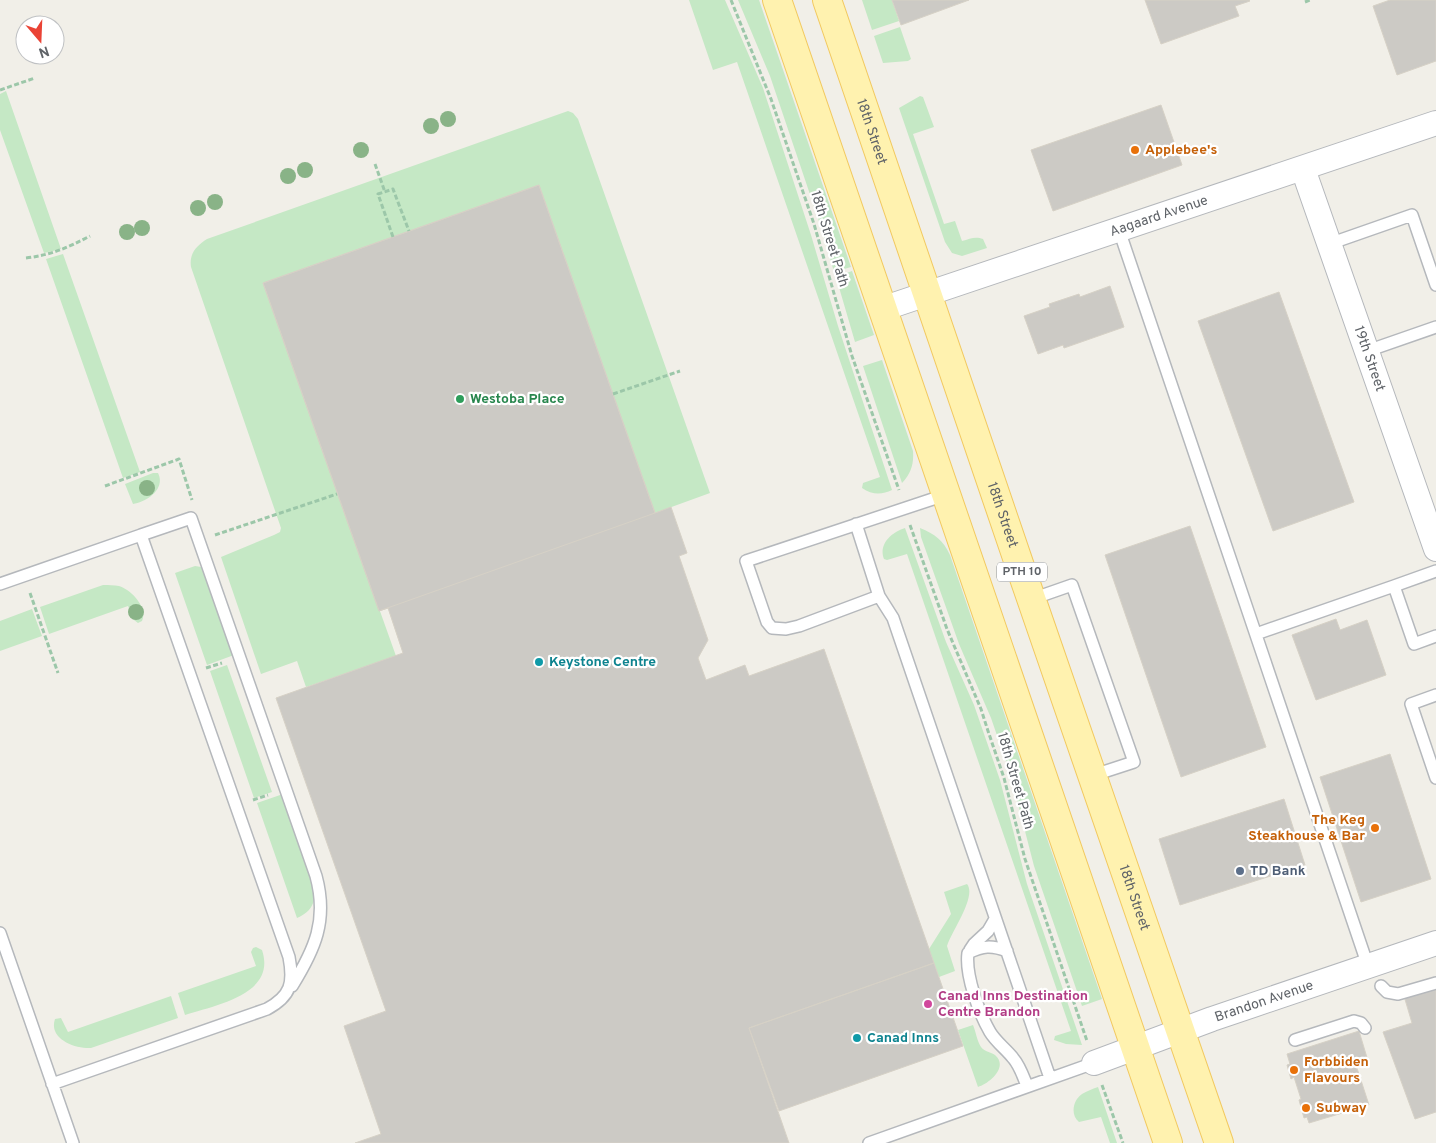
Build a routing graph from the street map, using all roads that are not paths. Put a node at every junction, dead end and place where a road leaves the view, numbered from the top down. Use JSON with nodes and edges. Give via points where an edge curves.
{"nodes":[{"id":1,"x":777,"y":0,"type":"edge"},
{"id":2,"x":827,"y":0,"type":"edge"},
{"id":3,"x":1436,"y":124,"type":"edge"},
{"id":4,"x":1303,"y":169,"type":"junction"},
{"id":5,"x":1119,"y":230,"type":"junction"},
{"id":6,"x":1329,"y":244,"type":"junction"},
{"id":7,"x":1436,"y":285,"type":"edge"},
{"id":8,"x":927,"y":294,"type":"junction"},
{"id":9,"x":882,"y":309,"type":"junction"},
{"id":10,"x":1436,"y":327,"type":"edge"},
{"id":11,"x":1367,"y":351,"type":"junction"},
{"id":12,"x":945,"y":494,"type":"junction"},
{"id":13,"x":856,"y":524,"type":"junction"},
{"id":14,"x":141,"y":535,"type":"junction"},
{"id":15,"x":1436,"y":549,"type":"edge"},
{"id":16,"x":1436,"y":571,"type":"edge"},
{"id":17,"x":0,"y":584,"type":"edge"},
{"id":18,"x":1394,"y":586,"type":"junction"},
{"id":19,"x":879,"y":596,"type":"junction"},
{"id":20,"x":1032,"y":599,"type":"junction"},
{"id":21,"x":1256,"y":634,"type":"junction"},
{"id":22,"x":1436,"y":636,"type":"edge"},
{"id":23,"x":1436,"y":695,"type":"edge"},
{"id":24,"x":1091,"y":776,"type":"junction"},
{"id":25,"x":1436,"y":778,"type":"edge"},
{"id":26,"x":995,"y":918,"type":"junction"},
{"id":27,"x":0,"y":933,"type":"edge"},
{"id":28,"x":1436,"y":943,"type":"edge"},
{"id":29,"x":1007,"y":951,"type":"junction"},
{"id":30,"x":968,"y":953,"type":"junction"},
{"id":31,"x":1368,"y":966,"type":"junction"},
{"id":32,"x":1436,"y":983,"type":"edge"},
{"id":33,"x":1381,"y":986,"type":"dead end"},
{"id":34,"x":291,"y":987,"type":"junction"},
{"id":35,"x":1365,"y":1028,"type":"dead end"},
{"id":36,"x":1180,"y":1030,"type":"junction"},
{"id":37,"x":1295,"y":1040,"type":"dead end"},
{"id":38,"x":1135,"y":1048,"type":"junction"},
{"id":39,"x":1091,"y":1053,"type":"joint"},
{"id":40,"x":1050,"y":1078,"type":"junction"},
{"id":41,"x":52,"y":1084,"type":"junction"},
{"id":42,"x":1026,"y":1086,"type":"junction"},
{"id":43,"x":73,"y":1143,"type":"edge"},
{"id":44,"x":869,"y":1143,"type":"edge"},
{"id":45,"x":1168,"y":1143,"type":"edge"},
{"id":46,"x":1219,"y":1143,"type":"edge"}],
"edges":[{"from":1,"to":9,"type":"main road"},
{"from":2,"to":8,"type":"main road","name":"18th Street","number":"PTH 10"},
{"from":3,"to":4,"type":"street","name":"Aagaard Avenue"},
{"from":4,"to":5,"type":"street","name":"Aagaard Avenue"},
{"from":4,"to":6,"type":"street","name":"19th Street"},
{"from":5,"to":8,"type":"street","name":"Aagaard Avenue"},
{"from":5,"to":21,"type":"lane"},
{"from":6,"to":7,"type":"lane","via":[[1412,215]]},
{"from":6,"to":11,"type":"street","name":"19th Street"},
{"from":8,"to":9,"type":"street","name":"Aagaard Avenue"},
{"from":8,"to":20,"type":"main road","name":"18th Street","number":"PTH 10"},
{"from":9,"to":12,"type":"main road"},
{"from":10,"to":11,"type":"lane"},
{"from":11,"to":15,"type":"street","name":"19th Street"},
{"from":12,"to":13,"type":"lane"},
{"from":12,"to":38,"type":"main road"},
{"from":13,"to":19,"type":"lane"},
{"from":13,"to":19,"type":"lane","via":[[746,561],[753,585],[767,622],[772,628],[779,629],[799,626]]},
{"from":14,"to":17,"type":"lane"},
{"from":14,"to":34,"type":"lane","via":[[289,957]]},
{"from":14,"to":34,"type":"lane","via":[[191,518],[316,876],[321,921],[310,955]]},
{"from":16,"to":18,"type":"lane"},
{"from":18,"to":21,"type":"lane"},
{"from":18,"to":22,"type":"lane","via":[[1414,644]]},
{"from":19,"to":26,"type":"lane","via":[[893,618]]},
{"from":20,"to":24,"type":"main road","name":"18th Street","number":"PTH 10"},
{"from":20,"to":24,"type":"lane","via":[[1072,585],[1134,762]]},
{"from":21,"to":31,"type":"lane"},
{"from":23,"to":25,"type":"lane","via":[[1411,704]]},
{"from":24,"to":36,"type":"main road","name":"18th Street","number":"PTH 10"},
{"from":26,"to":29,"type":"lane"},
{"from":26,"to":30,"type":"lane","via":[[988,932]]},
{"from":27,"to":41,"type":"lane"},
{"from":28,"to":31,"type":"street","name":"Brandon Avenue"},
{"from":29,"to":30,"type":"lane","via":[[995,946],[982,946]]},
{"from":29,"to":40,"type":"lane"},
{"from":30,"to":42,"type":"lane","via":[[969,973],[982,1015],[991,1033],[1017,1064]]},
{"from":31,"to":36,"type":"street","name":"Brandon Avenue"},
{"from":32,"to":33,"type":"lane","via":[[1398,994],[1387,992]]},
{"from":34,"to":41,"type":"lane","via":[[267,1009]]},
{"from":35,"to":37,"type":"lane","via":[[1354,1021]]},
{"from":36,"to":38,"type":"street","name":"Brandon Avenue"},
{"from":36,"to":46,"type":"main road","name":"18th Street","number":"PTH 10"},
{"from":38,"to":39,"type":"street","name":"Brandon Avenue"},
{"from":38,"to":45,"type":"main road"},
{"from":39,"to":40,"type":"lane"},
{"from":40,"to":42,"type":"lane"},
{"from":41,"to":43,"type":"lane"},
{"from":42,"to":44,"type":"lane"}]}
